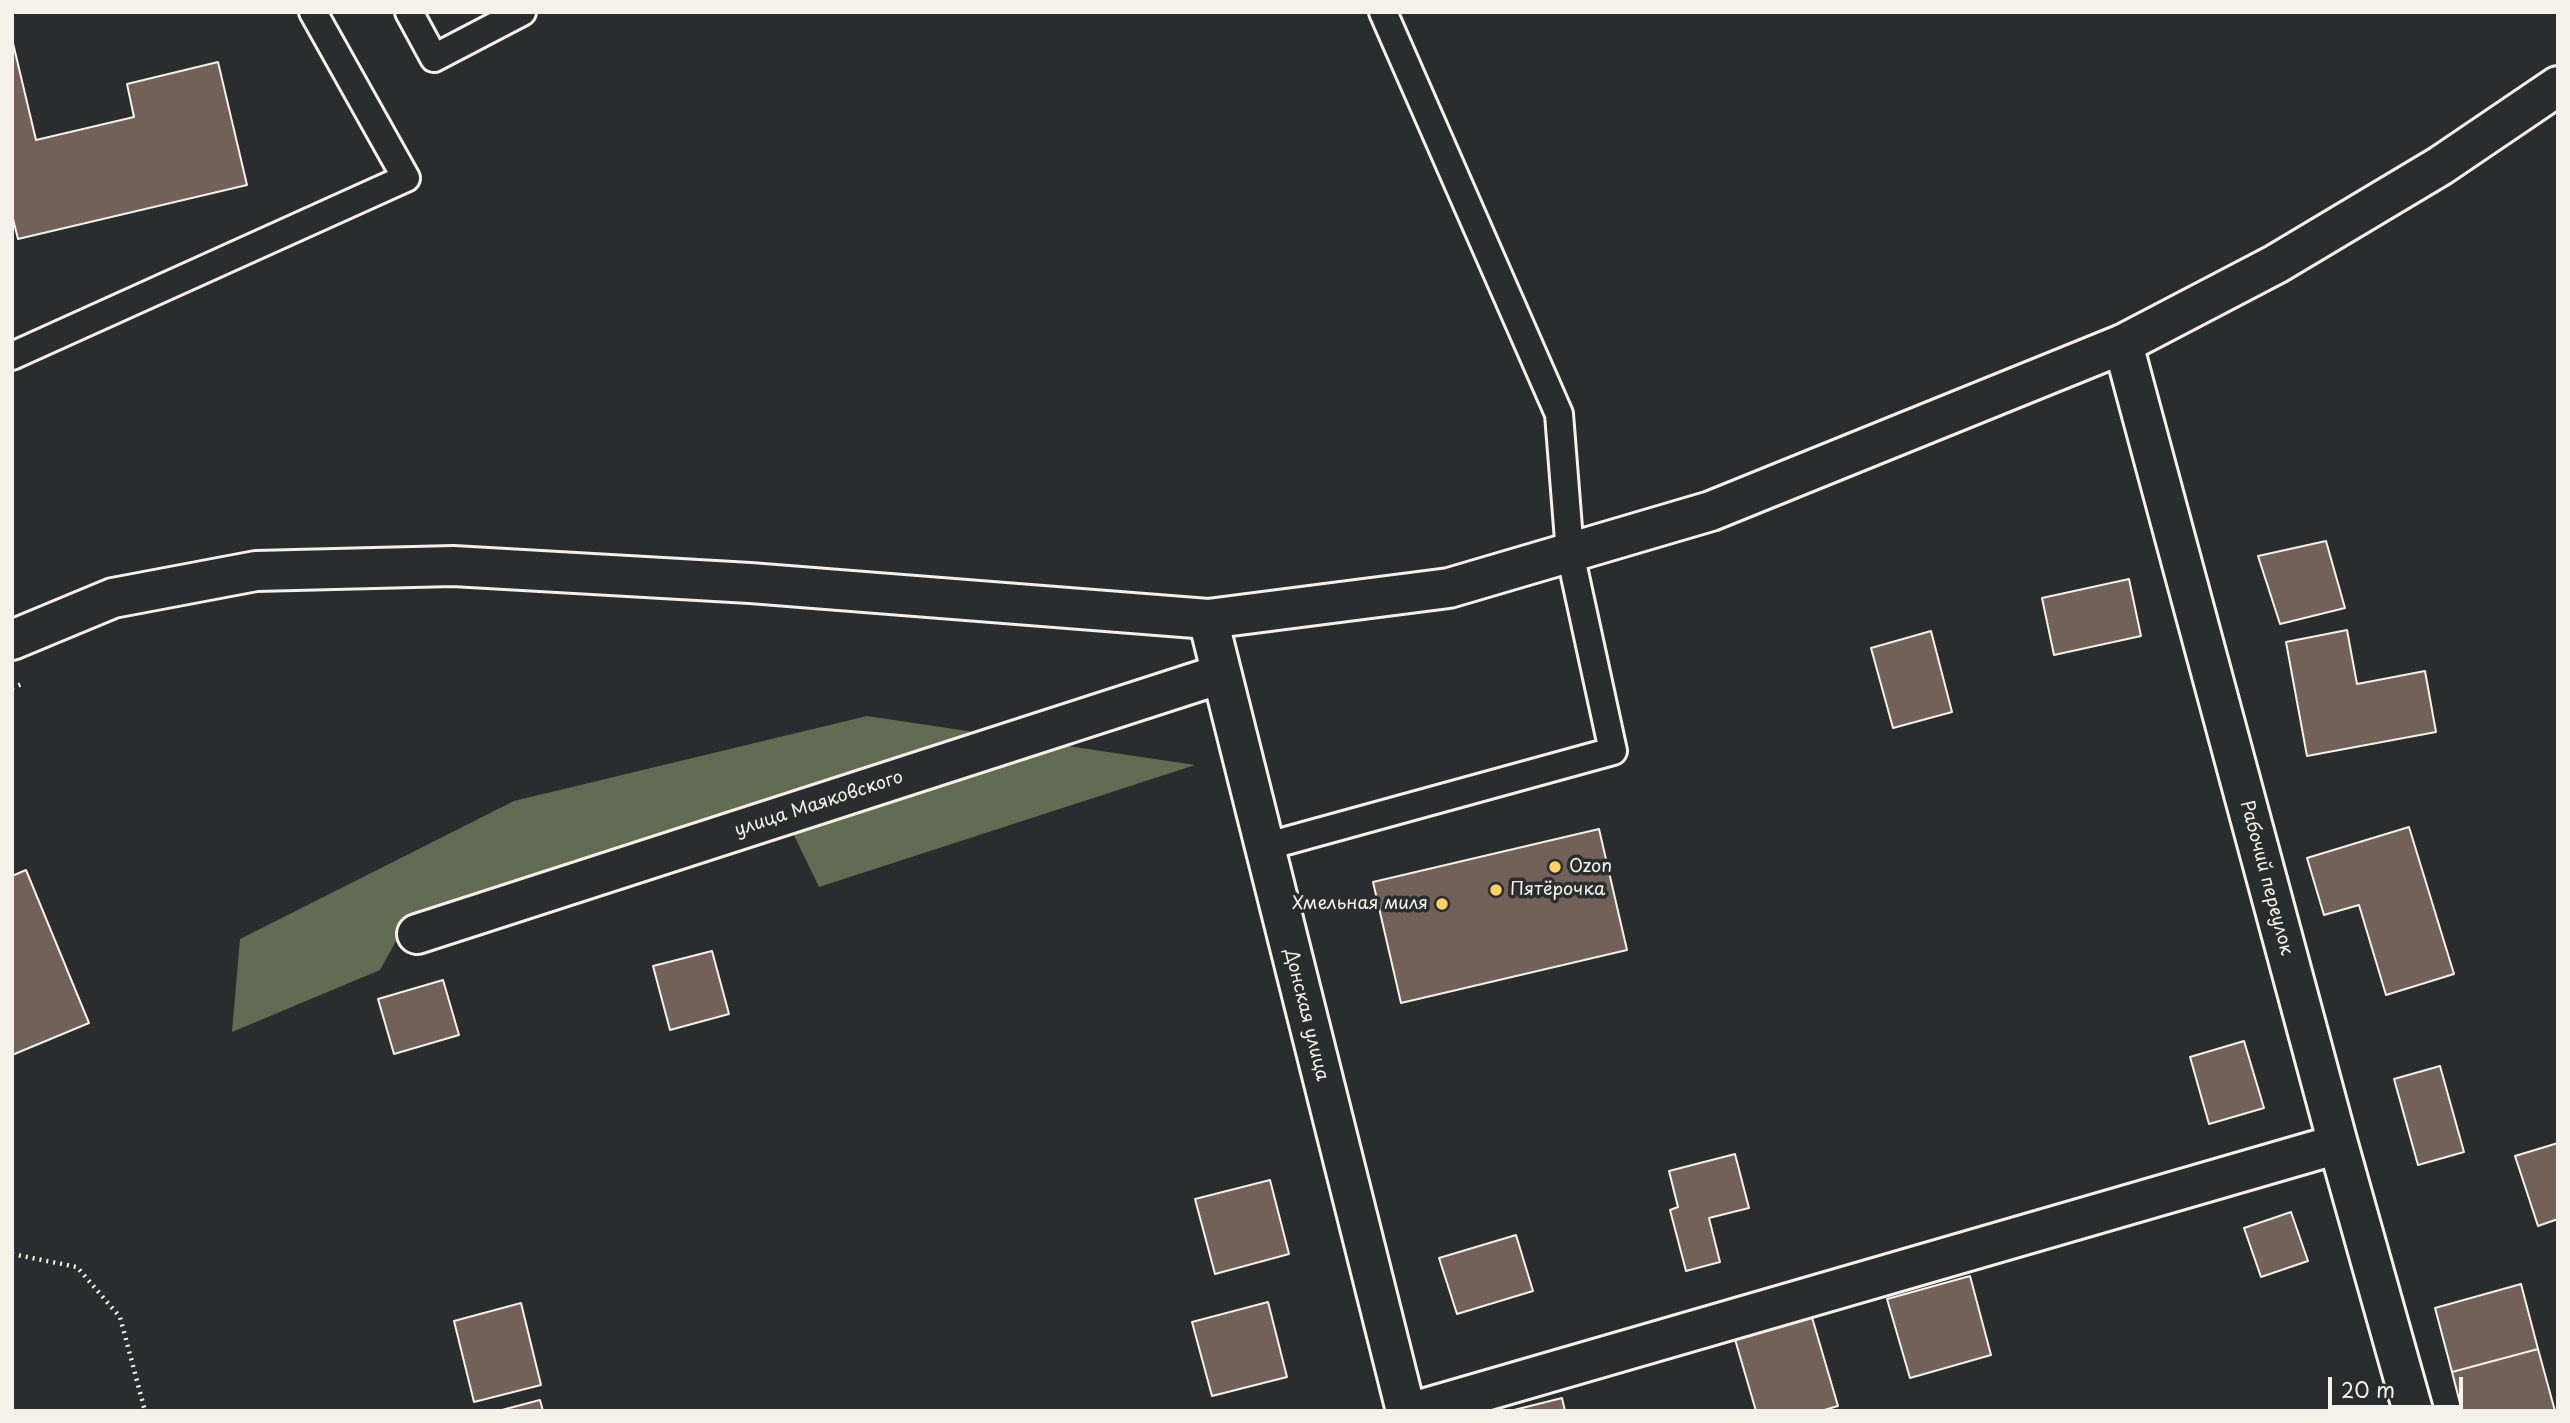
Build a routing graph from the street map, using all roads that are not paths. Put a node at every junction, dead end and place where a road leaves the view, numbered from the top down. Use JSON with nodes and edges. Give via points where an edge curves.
{"nodes":[{"id":1,"x":313,"y":12,"type":"edge"},
{"id":2,"x":409,"y":12,"type":"edge"},
{"id":3,"x":522,"y":12,"type":"edge"},
{"id":4,"x":1383,"y":12,"type":"edge"},
{"id":5,"x":2558,"y":86,"type":"edge"},
{"id":6,"x":2123,"y":344,"type":"junction"},
{"id":7,"x":12,"y":356,"type":"edge"},
{"id":8,"x":1570,"y":553,"type":"junction"},
{"id":9,"x":1208,"y":619,"type":"junction"},
{"id":10,"x":12,"y":640,"type":"edge"},
{"id":11,"x":1222,"y":674,"type":"junction"},
{"id":12,"x":1264,"y":847,"type":"junction"},
{"id":13,"x":417,"y":934,"type":"dead end"},
{"id":14,"x":2338,"y":1144,"type":"junction"},
{"id":15,"x":1406,"y":1411,"type":"edge"},
{"id":16,"x":1416,"y":1411,"type":"edge"},
{"id":17,"x":2413,"y":1411,"type":"edge"}],
"edges":[{"from":1,"to":7,"type":"lane","via":[[406,178]]},
{"from":2,"to":3,"type":"lane","via":[[434,58]]},
{"from":4,"to":8,"type":"lane","via":[[1559,414]]},
{"from":5,"to":6,"type":"street","via":[[2440,166],[2276,264]]},
{"from":6,"to":8,"type":"street","via":[[1711,511]]},
{"from":6,"to":14,"type":"street","name":"Рабочий переулок"},
{"from":8,"to":9,"type":"street","via":[[1449,588]]},
{"from":8,"to":12,"type":"lane","via":[[1614,751]]},
{"from":9,"to":10,"type":"street","via":[[750,583],[453,566],[256,571],[113,598]]},
{"from":9,"to":11,"type":"street","name":"Донская улица"},
{"from":11,"to":12,"type":"street","name":"Донская улица"},
{"from":11,"to":13,"type":"street","name":"улица Маяковского"},
{"from":12,"to":15,"type":"street","name":"Донская улица"},
{"from":14,"to":16,"type":"street"},
{"from":14,"to":17,"type":"street","name":"Рабочий переулок"}]}
